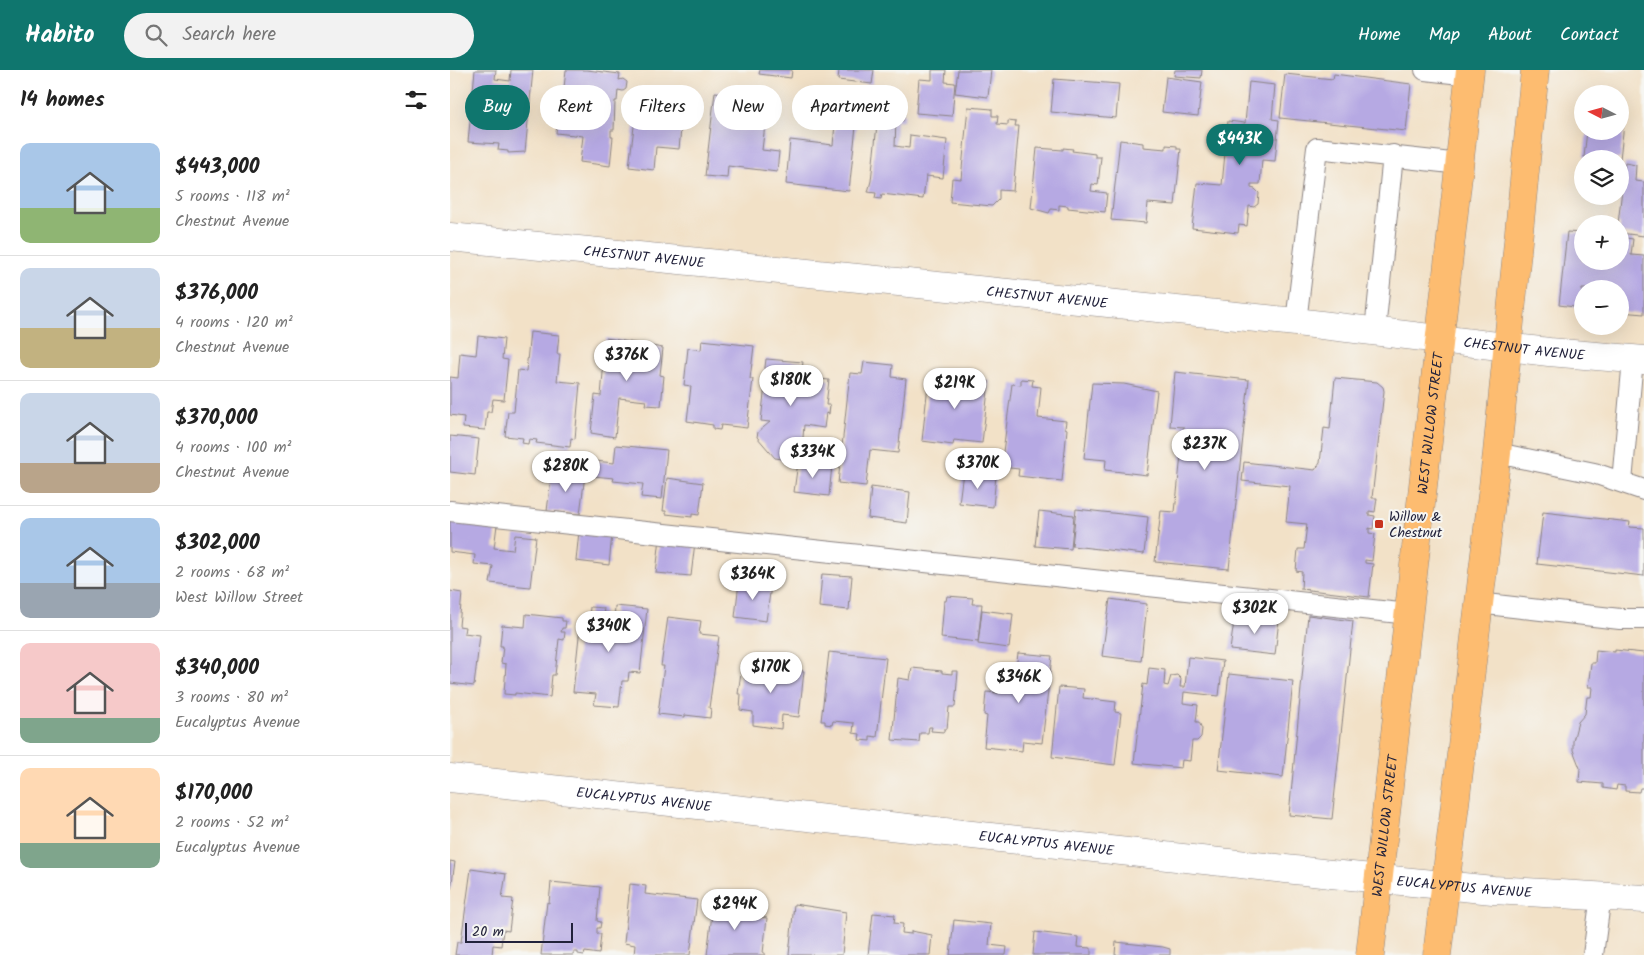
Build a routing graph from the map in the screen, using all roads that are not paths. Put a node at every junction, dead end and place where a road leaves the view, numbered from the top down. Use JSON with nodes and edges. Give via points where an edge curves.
{"nodes":[{"id":1,"x":1425,"y":70,"type":"edge"},
{"id":2,"x":1535,"y":70,"type":"edge"},
{"id":3,"x":1470,"y":72,"type":"edge"},
{"id":4,"x":1393,"y":156,"type":"junction"},
{"id":5,"x":1460,"y":164,"type":"junction"},
{"id":6,"x":450,"y":237,"type":"edge"},
{"id":7,"x":1296,"y":322,"type":"junction"},
{"id":8,"x":1375,"y":331,"type":"junction"},
{"id":9,"x":1440,"y":338,"type":"junction"},
{"id":10,"x":1507,"y":348,"type":"junction"},
{"id":11,"x":1639,"y":359,"type":"edge"},
{"id":12,"x":1497,"y":453,"type":"junction"},
{"id":13,"x":1622,"y":482,"type":"junction"},
{"id":14,"x":1644,"y":490,"type":"edge"},
{"id":15,"x":450,"y":511,"type":"edge"},
{"id":16,"x":1478,"y":603,"type":"junction"},
{"id":17,"x":1409,"y":614,"type":"junction"},
{"id":18,"x":1644,"y":619,"type":"edge"},
{"id":19,"x":450,"y":778,"type":"edge"},
{"id":20,"x":1378,"y":877,"type":"junction"},
{"id":21,"x":1445,"y":884,"type":"junction"},
{"id":22,"x":1601,"y":895,"type":"junction"},
{"id":23,"x":1644,"y":899,"type":"edge"},
{"id":24,"x":1370,"y":955,"type":"edge"},
{"id":25,"x":1437,"y":955,"type":"edge"},
{"id":26,"x":1592,"y":955,"type":"edge"}],
"edges":[{"from":1,"to":3,"type":"lane"},
{"from":2,"to":10,"type":"main road"},
{"from":3,"to":5,"type":"main road","name":"WEST WILLOW STREET"},
{"from":4,"to":5,"type":"lane"},
{"from":4,"to":7,"type":"lane","via":[[1316,148]]},
{"from":4,"to":8,"type":"lane"},
{"from":5,"to":9,"type":"main road","name":"WEST WILLOW STREET"},
{"from":6,"to":7,"type":"street","name":"CHESTNUT AVENUE"},
{"from":7,"to":8,"type":"street","name":"CHESTNUT AVENUE"},
{"from":8,"to":9,"type":"street","name":"CHESTNUT AVENUE"},
{"from":9,"to":10,"type":"street","name":"CHESTNUT AVENUE"},
{"from":9,"to":17,"type":"main road","name":"WEST WILLOW STREET"},
{"from":10,"to":11,"type":"street","name":"CHESTNUT AVENUE"},
{"from":10,"to":12,"type":"main road"},
{"from":11,"to":13,"type":"lane"},
{"from":12,"to":13,"type":"lane","via":[[1594,472]]},
{"from":12,"to":16,"type":"main road"},
{"from":13,"to":14,"type":"lane"},
{"from":15,"to":17,"type":"lane"},
{"from":16,"to":18,"type":"lane"},
{"from":16,"to":21,"type":"main road"},
{"from":17,"to":20,"type":"main road","name":"WEST WILLOW STREET"},
{"from":19,"to":20,"type":"street","name":"EUCALYPTUS AVENUE"},
{"from":20,"to":21,"type":"street","name":"EUCALYPTUS AVENUE"},
{"from":20,"to":24,"type":"main road","name":"WEST WILLOW STREET"},
{"from":21,"to":22,"type":"street","name":"EUCALYPTUS AVENUE","via":[[1493,890]]},
{"from":21,"to":25,"type":"main road"},
{"from":22,"to":23,"type":"street","name":"EUCALYPTUS AVENUE"},
{"from":22,"to":26,"type":"lane"}]}
